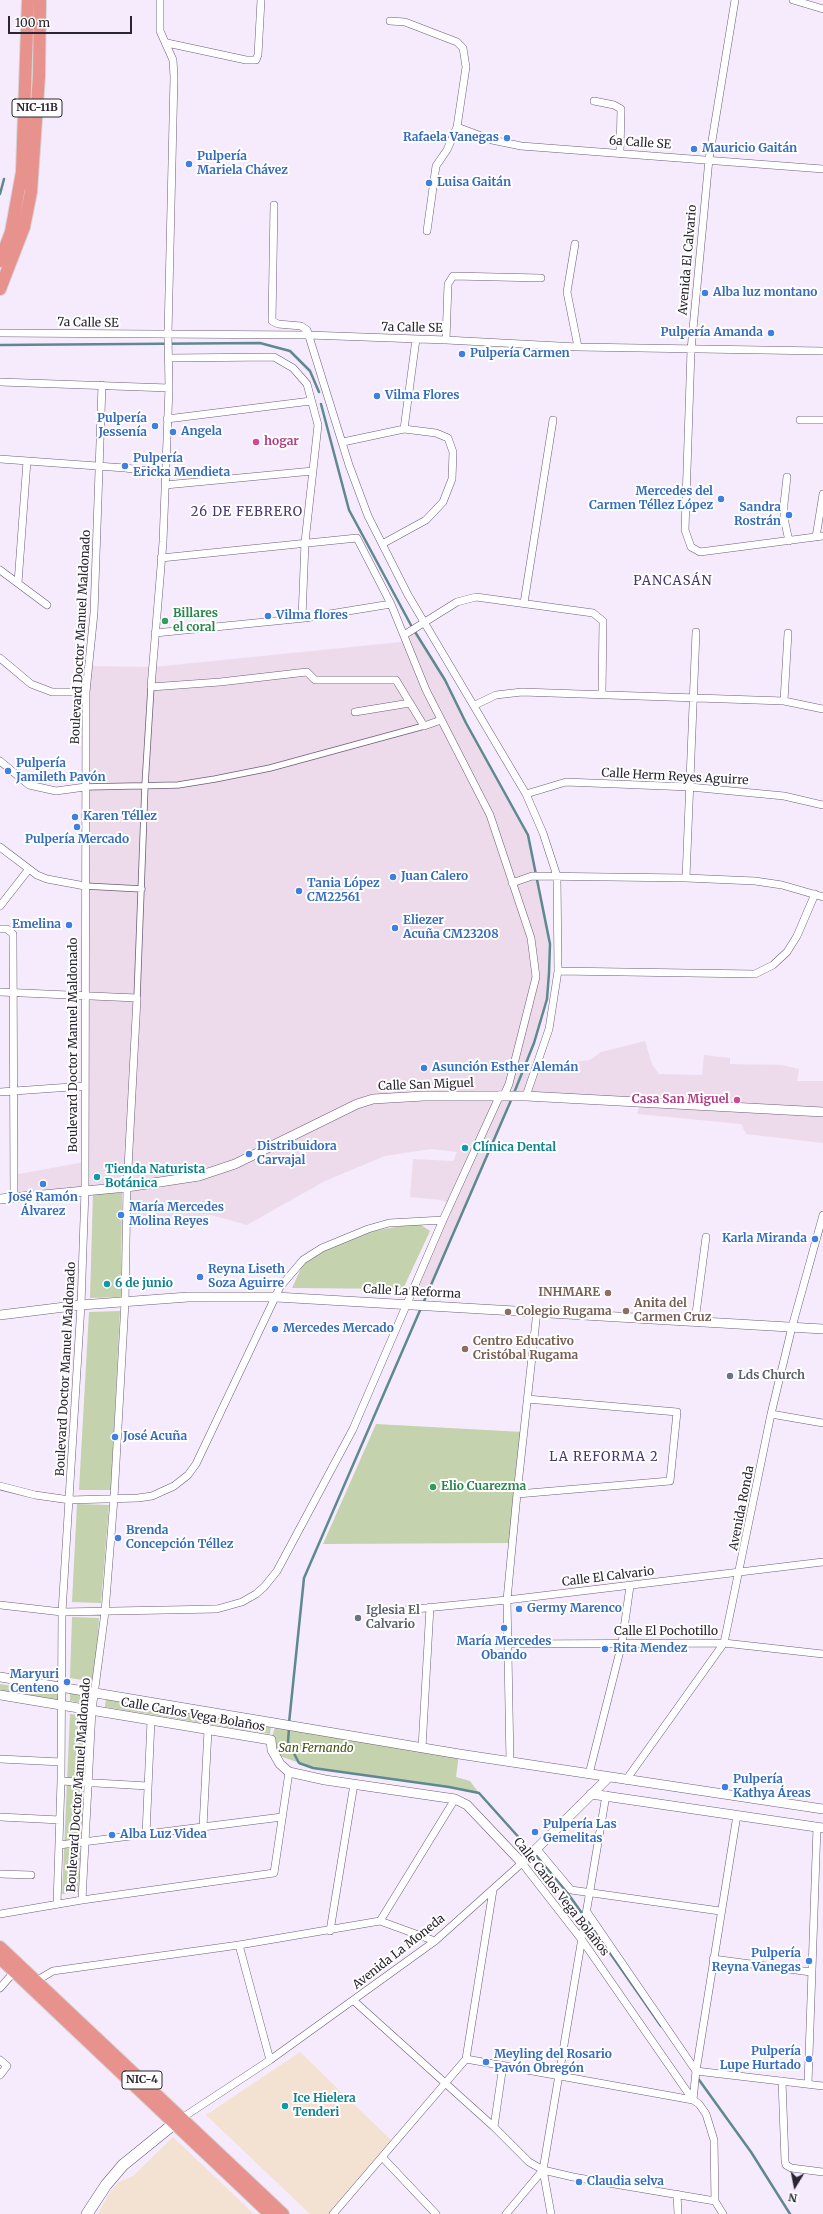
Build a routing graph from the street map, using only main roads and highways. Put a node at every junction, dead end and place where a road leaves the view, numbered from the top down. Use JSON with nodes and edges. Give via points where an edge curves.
{"nodes":[{"id":1,"x":28,"y":0,"type":"edge"},
{"id":2,"x":40,"y":0,"type":"edge"},
{"id":3,"x":0,"y":261,"type":"edge"},
{"id":4,"x":0,"y":289,"type":"edge"},
{"id":5,"x":0,"y":1947,"type":"edge"},
{"id":6,"x":0,"y":1958,"type":"edge"},
{"id":7,"x":178,"y":2120,"type":"junction"},
{"id":8,"x":87,"y":2214,"type":"edge"},
{"id":9,"x":270,"y":2214,"type":"edge"},
{"id":10,"x":283,"y":2214,"type":"edge"}],
"edges":[{"from":1,"to":3,"type":"highway","number":"NIC-11B","via":[[22,172],[11,232]]},
{"from":2,"to":4,"type":"highway","number":"NIC-11B","via":[[39,76],[31,192],[24,227]]},
{"from":5,"to":7,"type":"highway","number":"NIC-4"},
{"from":6,"to":7,"type":"highway","number":"NIC-4"},
{"from":7,"to":8,"type":"main road","via":[[123,2165]]},
{"from":7,"to":9,"type":"highway","number":"NIC-4"},
{"from":7,"to":10,"type":"highway","number":"NIC-4"}]}
